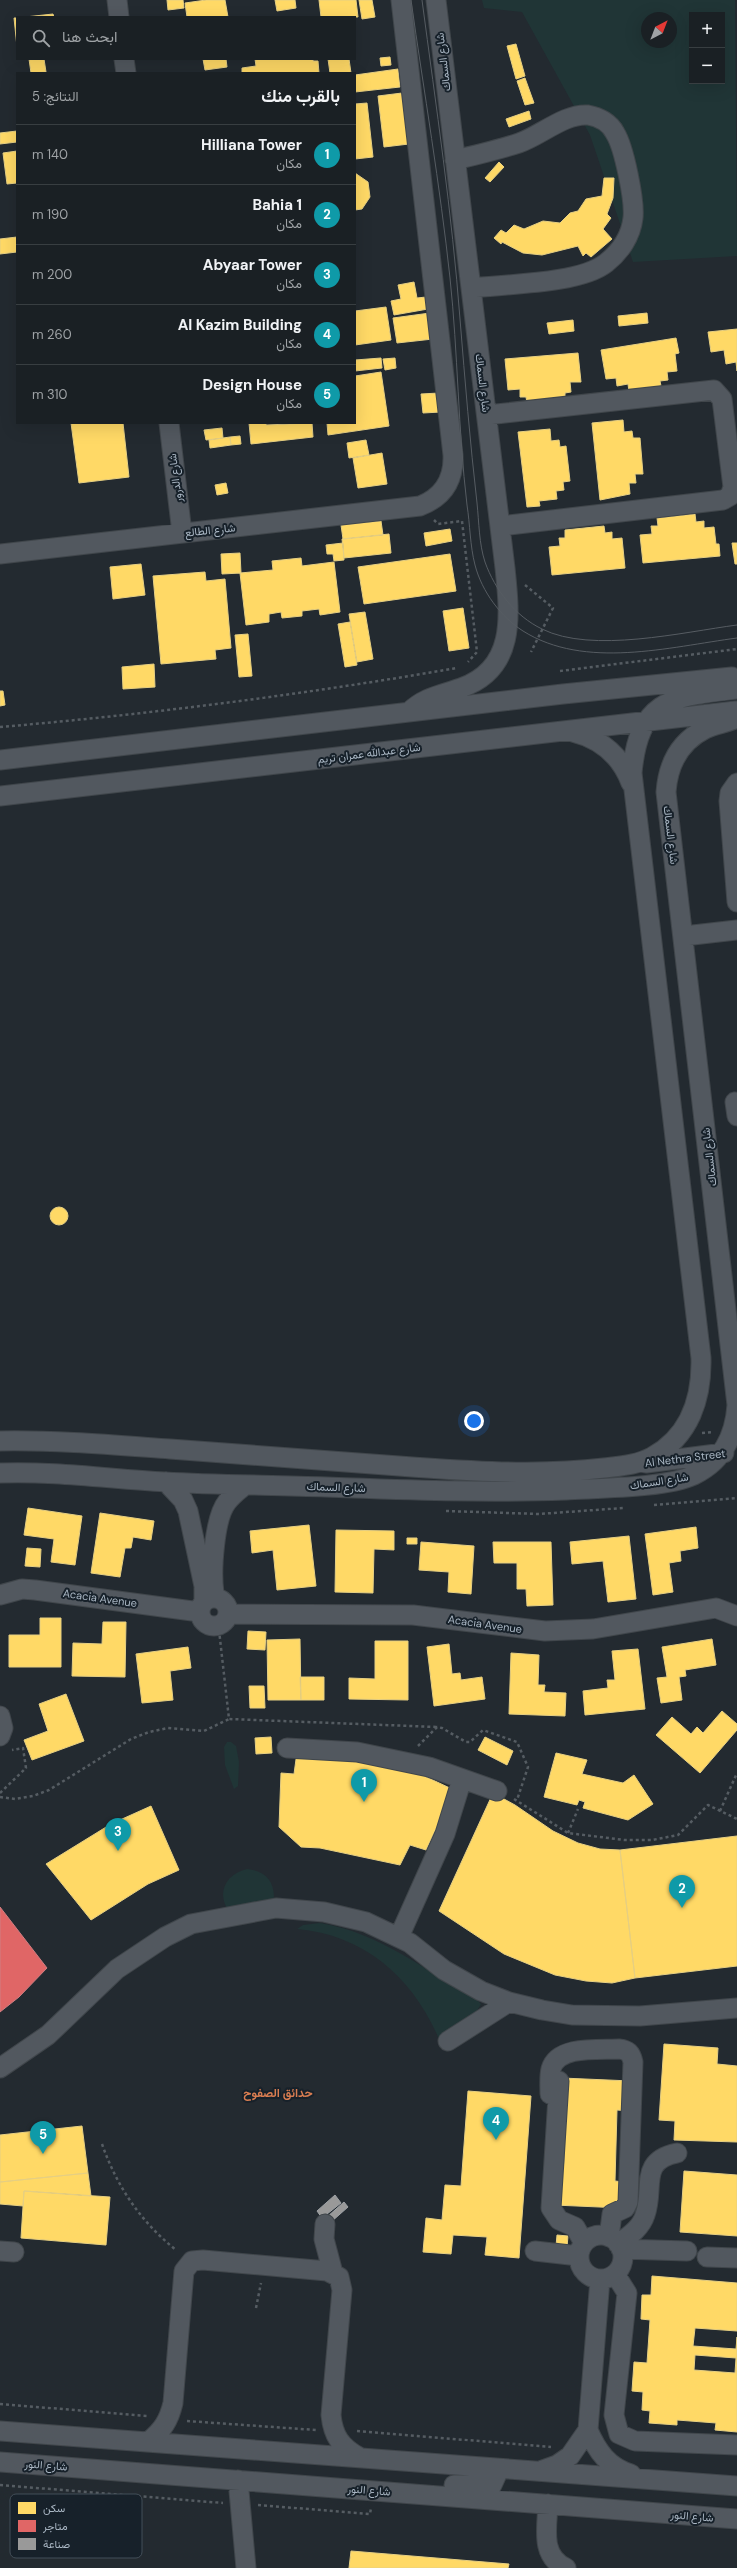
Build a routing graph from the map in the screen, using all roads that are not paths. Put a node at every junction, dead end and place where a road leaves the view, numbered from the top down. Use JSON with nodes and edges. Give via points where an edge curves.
{"nodes":[{"id":1,"x":117,"y":0,"type":"edge"},
{"id":2,"x":401,"y":0,"type":"edge"},
{"id":3,"x":436,"y":0,"type":"edge"},
{"id":4,"x":119,"y":16,"type":"edge"},
{"id":5,"x":124,"y":60,"type":"edge"},
{"id":6,"x":126,"y":72,"type":"edge"},
{"id":7,"x":455,"y":160,"type":"junction"},
{"id":8,"x":471,"y":288,"type":"junction"},
{"id":9,"x":487,"y":415,"type":"junction"},
{"id":10,"x":169,"y":424,"type":"edge"},
{"id":11,"x":500,"y":526,"type":"junction"},
{"id":12,"x":182,"y":533,"type":"junction"},
{"id":13,"x":0,"y":554,"type":"edge"},
{"id":14,"x":737,"y":676,"type":"edge"},
{"id":15,"x":737,"y":689,"type":"edge"},
{"id":16,"x":737,"y":710,"type":"edge"},
{"id":17,"x":409,"y":712,"type":"junction"},
{"id":18,"x":737,"y":718,"type":"edge"},
{"id":19,"x":648,"y":722,"type":"junction"},
{"id":20,"x":566,"y":730,"type":"junction"},
{"id":21,"x":0,"y":760,"type":"edge"},
{"id":22,"x":737,"y":783,"type":"edge"},
{"id":23,"x":634,"y":791,"type":"junction"},
{"id":24,"x":0,"y":796,"type":"edge"},
{"id":25,"x":737,"y":894,"type":"edge"},
{"id":26,"x":737,"y":930,"type":"edge"},
{"id":27,"x":684,"y":936,"type":"junction"},
{"id":28,"x":736,"y":1393,"type":"edge"},
{"id":29,"x":0,"y":1441,"type":"edge"},
{"id":30,"x":729,"y":1452,"type":"edge"},
{"id":31,"x":632,"y":1464,"type":"junction"},
{"id":32,"x":0,"y":1473,"type":"edge"},
{"id":33,"x":166,"y":1482,"type":"junction"},
{"id":34,"x":245,"y":1484,"type":"junction"},
{"id":35,"x":0,"y":1595,"type":"edge"},
{"id":36,"x":207,"y":1604,"type":"junction"},
{"id":37,"x":737,"y":1616,"type":"edge"},
{"id":38,"x":223,"y":1620,"type":"junction"},
{"id":39,"x":0,"y":1716,"type":"edge"},
{"id":40,"x":4,"y":1743,"type":"edge"},
{"id":41,"x":287,"y":1748,"type":"dead end"},
{"id":42,"x":462,"y":1779,"type":"junction"},
{"id":43,"x":497,"y":1791,"type":"road end"},
{"id":44,"x":399,"y":1937,"type":"junction"},
{"id":45,"x":509,"y":2002,"type":"junction"},
{"id":46,"x":737,"y":2008,"type":"edge"},
{"id":47,"x":448,"y":2041,"type":"dead end"},
{"id":48,"x":602,"y":2060,"type":"dead end"},
{"id":49,"x":0,"y":2068,"type":"edge"},
{"id":50,"x":550,"y":2094,"type":"dead end"},
{"id":51,"x":676,"y":2157,"type":"dead end"},
{"id":52,"x":325,"y":2224,"type":"dead end"},
{"id":53,"x":582,"y":2249,"type":"junction"},
{"id":54,"x":535,"y":2251,"type":"dead end"},
{"id":55,"x":687,"y":2256,"type":"dead end"},
{"id":56,"x":614,"y":2257,"type":"junction"},
{"id":57,"x":334,"y":2273,"type":"junction"},
{"id":58,"x":588,"y":2430,"type":"junction"},
{"id":59,"x":0,"y":2431,"type":"edge"},
{"id":60,"x":148,"y":2442,"type":"junction"},
{"id":61,"x":737,"y":2445,"type":"edge"},
{"id":62,"x":360,"y":2457,"type":"junction"},
{"id":63,"x":0,"y":2462,"type":"edge"},
{"id":64,"x":495,"y":2468,"type":"junction"},
{"id":65,"x":542,"y":2470,"type":"junction"},
{"id":66,"x":640,"y":2477,"type":"junction"},
{"id":67,"x":238,"y":2480,"type":"junction"},
{"id":68,"x":737,"y":2486,"type":"edge"},
{"id":69,"x":405,"y":2493,"type":"junction"},
{"id":70,"x":548,"y":2504,"type":"junction"},
{"id":71,"x":737,"y":2519,"type":"edge"},
{"id":72,"x":246,"y":2568,"type":"edge"},
{"id":73,"x":566,"y":2568,"type":"edge"}],
"edges":[{"from":1,"to":4,"type":"street"},
{"from":2,"to":12,"type":"street","name":"شارع الطالع","via":[[453,455],[452,471],[446,487],[435,499],[420,506]]},
{"from":3,"to":7,"type":"street","name":"شارع السماك"},
{"from":5,"to":6,"type":"street"},
{"from":7,"to":8,"type":"street","name":"شارع السماك"},
{"from":7,"to":8,"type":"street","via":[[520,142],[566,120],[588,115],[608,124],[615,132],[634,204],[633,218],[624,244],[616,255],[594,271],[567,278]]},
{"from":8,"to":9,"type":"street","name":"شارع السماك"},
{"from":9,"to":11,"type":"street","name":"شارع السماك"},
{"from":9,"to":11,"type":"street","via":[[714,390],[722,399],[733,487],[730,496],[723,500]]},
{"from":10,"to":12,"type":"street","name":"شارع الدرور"},
{"from":11,"to":17,"type":"street","name":"شارع السماك","via":[[510,621],[499,657],[487,673],[471,684],[429,698],[418,703]]},
{"from":12,"to":13,"type":"street","name":"شارع الطالع"},
{"from":14,"to":17,"type":"street"},
{"from":15,"to":19,"type":"street","name":"شارع السماك","via":[[674,698],[659,708]]},
{"from":16,"to":19,"type":"street","name":"شارع عبدالله عمران تريم"},
{"from":17,"to":21,"type":"street"},
{"from":18,"to":27,"type":"street","name":"شارع السماك","via":[[692,737],[680,748],[667,776],[666,792]]},
{"from":19,"to":20,"type":"street","name":"شارع عبدالله عمران تريم"},
{"from":19,"to":23,"type":"street","name":"شارع السماك","via":[[633,755]]},
{"from":20,"to":23,"type":"street","via":[[602,743],[617,756],[627,772]]},
{"from":20,"to":24,"type":"street","name":"شارع عبدالله عمران تريم"},
{"from":22,"to":25,"type":"street","via":[[730,793],[729,801]]},
{"from":23,"to":31,"type":"street","name":"شارع السماك","via":[[700,1358],[699,1394],[686,1425],[670,1444],[652,1457]]},
{"from":26,"to":27,"type":"street"},
{"from":27,"to":28,"type":"street","name":"شارع السماك"},
{"from":28,"to":30,"type":"street","name":"شارع السماك","via":[[736,1418]]},
{"from":29,"to":31,"type":"street","name":"شارع السماك","via":[[115,1445],[465,1471],[581,1471]]},
{"from":30,"to":31,"type":"street","name":"Al Nethra Street"},
{"from":30,"to":34,"type":"street","name":"شارع السماك","via":[[704,1469],[682,1479],[616,1487],[436,1491]]},
{"from":32,"to":33,"type":"street","name":"شارع السماك","via":[[46,1473]]},
{"from":33,"to":34,"type":"street","name":"شارع السماك"},
{"from":33,"to":36,"type":"street","via":[[183,1500],[188,1511]]},
{"from":34,"to":36,"type":"street","via":[[227,1502],[217,1526],[214,1577]]},
{"from":35,"to":36,"type":"street","name":"Acacia Avenue","via":[[22,1589]]},
{"from":36,"to":38,"type":"street","via":[[225,1603]]},
{"from":36,"to":38,"type":"street","via":[[202,1619],[207,1624]]},
{"from":37,"to":38,"type":"street","name":"Acacia Avenue","via":[[716,1608],[593,1629],[544,1631],[413,1615]]},
{"from":39,"to":40,"type":"street"},
{"from":41,"to":42,"type":"street","via":[[357,1752]]},
{"from":42,"to":43,"type":"street"},
{"from":42,"to":44,"type":"street","via":[[445,1834]]},
{"from":44,"to":45,"type":"street","via":[[461,1981]]},
{"from":44,"to":49,"type":"street","via":[[366,1922],[345,1916],[276,1908],[191,1924],[165,1937],[123,1965],[48,2035]]},
{"from":45,"to":46,"type":"street","via":[[572,2015],[606,2016],[640,2016]]},
{"from":45,"to":47,"type":"street"},
{"from":48,"to":53,"type":"street","via":[[566,2064],[559,2075],[551,2208],[559,2220],[575,2227]]},
{"from":50,"to":56,"type":"street","via":[[550,2071],[560,2056],[568,2053],[618,2049],[626,2050],[632,2055],[628,2202],[625,2208],[612,2214]]},
{"from":51,"to":56,"type":"street","via":[[660,2159],[650,2174],[648,2206],[641,2223]]},
{"from":52,"to":57,"type":"street","via":[[324,2239]]},
{"from":53,"to":54,"type":"street"},
{"from":53,"to":56,"type":"street","via":[[596,2236]]},
{"from":53,"to":56,"type":"street","via":[[582,2269],[587,2274]]},
{"from":55,"to":56,"type":"street"},
{"from":56,"to":58,"type":"street"},
{"from":56,"to":61,"type":"street","via":[[627,2294],[614,2415],[619,2434],[635,2441]]},
{"from":57,"to":60,"type":"street","via":[[265,2265],[192,2261],[184,2271],[173,2403],[169,2419],[160,2432]]},
{"from":57,"to":62,"type":"street","via":[[339,2277],[342,2290],[331,2410],[332,2429],[347,2451]]},
{"from":58,"to":65,"type":"street","via":[[570,2456],[557,2465]]},
{"from":58,"to":66,"type":"street","via":[[595,2447],[607,2461],[622,2471]]},
{"from":59,"to":60,"type":"street"},
{"from":60,"to":62,"type":"street"},
{"from":62,"to":64,"type":"street"},
{"from":63,"to":67,"type":"street","name":"شارع النور"},
{"from":64,"to":65,"type":"street"},
{"from":64,"to":69,"type":"street","via":[[497,2474],[492,2484],[422,2485]]},
{"from":65,"to":66,"type":"street"},
{"from":66,"to":68,"type":"street"},
{"from":67,"to":69,"type":"street","name":"شارع النور"},
{"from":67,"to":72,"type":"street"},
{"from":69,"to":70,"type":"street","name":"شارع النور"},
{"from":70,"to":71,"type":"street","name":"شارع النور"},
{"from":70,"to":73,"type":"street","via":[[546,2544],[553,2558]]}]}
